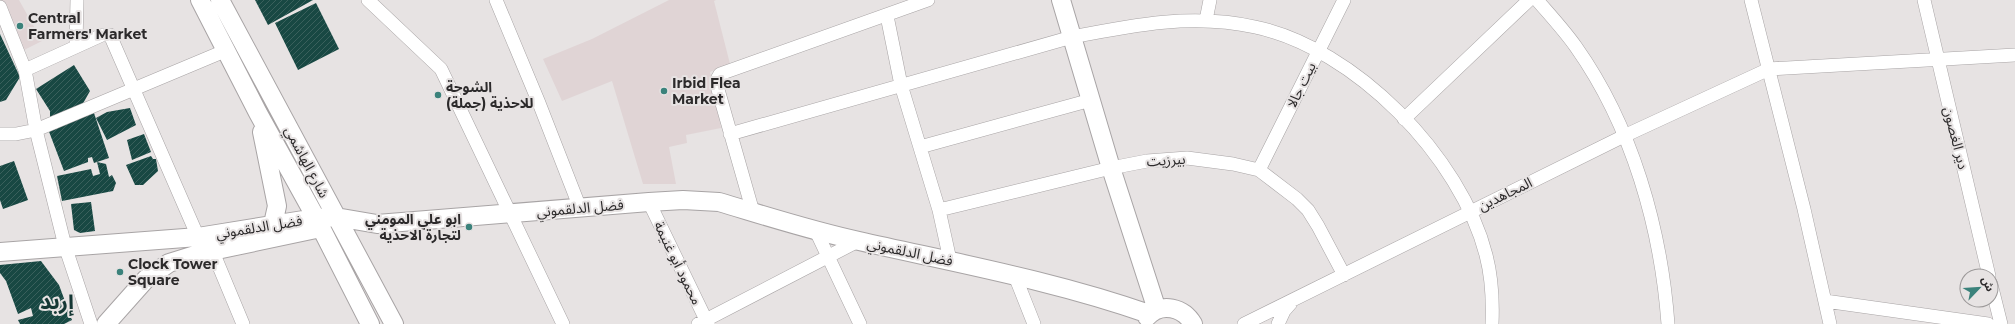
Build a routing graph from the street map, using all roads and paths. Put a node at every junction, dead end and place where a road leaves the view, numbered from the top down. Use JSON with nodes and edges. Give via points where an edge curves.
{"nodes":[{"id":1,"x":77,"y":0,"type":"edge"},
{"id":2,"x":220,"y":0,"type":"edge"},
{"id":3,"x":368,"y":0,"type":"edge"},
{"id":4,"x":496,"y":0,"type":"edge"},
{"id":5,"x":928,"y":0,"type":"edge"},
{"id":6,"x":1061,"y":0,"type":"edge"},
{"id":7,"x":1210,"y":0,"type":"edge"},
{"id":8,"x":1344,"y":0,"type":"edge"},
{"id":9,"x":1529,"y":0,"type":"edge"},
{"id":10,"x":1537,"y":0,"type":"edge"},
{"id":11,"x":1751,"y":0,"type":"edge"},
{"id":12,"x":1924,"y":0,"type":"edge"},
{"id":13,"x":202,"y":1,"type":"edge"},
{"id":14,"x":0,"y":6,"type":"edge"},
{"id":15,"x":887,"y":16,"type":"junction"},
{"id":16,"x":1206,"y":20,"type":"junction"},
{"id":17,"x":1072,"y":37,"type":"junction"},
{"id":18,"x":76,"y":46,"type":"junction"},
{"id":19,"x":227,"y":50,"type":"junction"},
{"id":20,"x":1319,"y":51,"type":"junction"},
{"id":21,"x":2015,"y":55,"type":"edge"},
{"id":22,"x":1937,"y":59,"type":"junction"},
{"id":23,"x":1769,"y":69,"type":"junction"},
{"id":24,"x":25,"y":70,"type":"junction"},
{"id":25,"x":902,"y":85,"type":"junction"},
{"id":26,"x":135,"y":90,"type":"junction"},
{"id":27,"x":1091,"y":100,"type":"junction"},
{"id":28,"x":258,"y":113,"type":"junction"},
{"id":29,"x":1404,"y":119,"type":"junction"},
{"id":30,"x":36,"y":130,"type":"junction"},
{"id":31,"x":0,"y":134,"type":"edge"},
{"id":32,"x":730,"y":134,"type":"junction"},
{"id":33,"x":1624,"y":136,"type":"junction"},
{"id":34,"x":920,"y":147,"type":"junction"},
{"id":35,"x":1111,"y":168,"type":"junction"},
{"id":36,"x":1259,"y":170,"type":"junction"},
{"id":37,"x":649,"y":202,"type":"junction"},
{"id":38,"x":580,"y":208,"type":"junction"},
{"id":39,"x":939,"y":210,"type":"junction"},
{"id":40,"x":753,"y":212,"type":"junction"},
{"id":41,"x":1470,"y":212,"type":"junction"},
{"id":42,"x":509,"y":214,"type":"junction"},
{"id":43,"x":339,"y":221,"type":"junction"},
{"id":44,"x":318,"y":223,"type":"junction"},
{"id":45,"x":273,"y":224,"type":"junction"},
{"id":46,"x":815,"y":230,"type":"junction"},
{"id":47,"x":198,"y":237,"type":"junction"},
{"id":48,"x":858,"y":241,"type":"junction"},
{"id":49,"x":65,"y":246,"type":"junction"},
{"id":50,"x":0,"y":252,"type":"edge"},
{"id":51,"x":213,"y":252,"type":"junction"},
{"id":52,"x":828,"y":256,"type":"junction"},
{"id":53,"x":950,"y":260,"type":"junction"},
{"id":54,"x":1987,"y":268,"type":"edge"},
{"id":55,"x":1344,"y":275,"type":"junction"},
{"id":56,"x":1015,"y":276,"type":"junction"},
{"id":57,"x":1825,"y":301,"type":"junction"},
{"id":58,"x":1292,"y":302,"type":"junction"},
{"id":59,"x":1997,"y":308,"type":"edge"},
{"id":60,"x":1150,"y":316,"type":"edge"},
{"id":61,"x":704,"y":323,"type":"edge"},
{"id":62,"x":91,"y":324,"type":"edge"},
{"id":63,"x":106,"y":324,"type":"edge"},
{"id":64,"x":243,"y":324,"type":"edge"},
{"id":65,"x":370,"y":324,"type":"edge"},
{"id":66,"x":394,"y":324,"type":"edge"},
{"id":67,"x":562,"y":324,"type":"edge"},
{"id":68,"x":860,"y":324,"type":"edge"},
{"id":69,"x":1034,"y":324,"type":"edge"},
{"id":70,"x":1193,"y":324,"type":"edge"},
{"id":71,"x":1244,"y":324,"type":"edge"},
{"id":72,"x":1278,"y":324,"type":"edge"},
{"id":73,"x":1492,"y":324,"type":"edge"},
{"id":74,"x":1668,"y":324,"type":"edge"},
{"id":75,"x":1830,"y":324,"type":"edge"},
{"id":76,"x":1988,"y":324,"type":"edge"},
{"id":77,"x":2001,"y":324,"type":"edge"}],
"edges":[{"from":1,"to":18,"type":"street"},
{"from":2,"to":43,"type":"main road","name":"شارع الهاشمي"},
{"from":3,"to":42,"type":"street","via":[[441,69],[449,81]]},
{"from":4,"to":38,"type":"street"},
{"from":5,"to":15,"type":"street"},
{"from":6,"to":17,"type":"main road"},
{"from":7,"to":16,"type":"street"},
{"from":8,"to":20,"type":"street","name":"بيت جالا"},
{"from":9,"to":29,"type":"street"},
{"from":10,"to":33,"type":"street","via":[[1577,48],[1601,88]]},
{"from":11,"to":23,"type":"street"},
{"from":12,"to":22,"type":"street","name":"دير الغصون"},
{"from":13,"to":19,"type":"main road","name":"شارع الهاشمي"},
{"from":14,"to":24,"type":"street"},
{"from":15,"to":25,"type":"street"},
{"from":15,"to":32,"type":"street","via":[[720,74],[716,81]]},
{"from":16,"to":17,"type":"street","via":[[1148,23]]},
{"from":16,"to":20,"type":"street","via":[[1265,29]]},
{"from":17,"to":25,"type":"street"},
{"from":17,"to":27,"type":"main road"},
{"from":18,"to":24,"type":"street"},
{"from":18,"to":26,"type":"street","via":[[110,34]]},
{"from":19,"to":26,"type":"street"},
{"from":19,"to":28,"type":"main road","name":"شارع الهاشمي"},
{"from":20,"to":29,"type":"street","via":[[1364,81]]},
{"from":20,"to":36,"type":"street","name":"بيت جالا"},
{"from":21,"to":22,"type":"street"},
{"from":22,"to":23,"type":"street"},
{"from":22,"to":54,"type":"street","name":"دير الغصون"},
{"from":23,"to":33,"type":"street","name":"المجاهدين"},
{"from":23,"to":57,"type":"street"},
{"from":24,"to":30,"type":"street"},
{"from":25,"to":32,"type":"street"},
{"from":25,"to":34,"type":"street"},
{"from":26,"to":30,"type":"street"},
{"from":26,"to":47,"type":"street"},
{"from":27,"to":34,"type":"street"},
{"from":27,"to":35,"type":"main road"},
{"from":28,"to":44,"type":"main road","name":"شارع الهاشمي"},
{"from":28,"to":45,"type":"main road","via":[[277,206]]},
{"from":29,"to":41,"type":"street","via":[[1436,154]]},
{"from":30,"to":31,"type":"street"},
{"from":30,"to":49,"type":"street"},
{"from":32,"to":40,"type":"street"},
{"from":33,"to":41,"type":"street","name":"المجاهدين"},
{"from":33,"to":74,"type":"street","via":[[1642,186],[1655,236]]},
{"from":34,"to":39,"type":"street"},
{"from":35,"to":36,"type":"street","name":"بيرزيت","via":[[1147,161],[1187,158]]},
{"from":35,"to":39,"type":"street","name":"بيرزيت"},
{"from":35,"to":60,"type":"main road"},
{"from":36,"to":55,"type":"street","name":"بيرزيت","via":[[1308,210]]},
{"from":37,"to":38,"type":"main road","name":"فضل الدلقموني"},
{"from":37,"to":40,"type":"main road","name":"فضل الدلقموني","via":[[700,200],[720,202]]},
{"from":37,"to":61,"type":"street","name":"محمود أبو غنيمة"},
{"from":38,"to":42,"type":"main road","name":"فضل الدلقموني"},
{"from":39,"to":53,"type":"street"},
{"from":40,"to":46,"type":"main road","name":"فضل الدلقموني"},
{"from":41,"to":55,"type":"street","name":"المجاهدين"},
{"from":41,"to":73,"type":"street","via":[[1486,255]]},
{"from":42,"to":43,"type":"main road","name":"فضل الدلقموني","via":[[377,224]]},
{"from":42,"to":67,"type":"street"},
{"from":43,"to":44,"type":"main road","name":"فضل الدلقموني"},
{"from":43,"to":66,"type":"main road","name":"شارع الهاشمي"},
{"from":44,"to":45,"type":"main road","name":"فضل الدلقموني"},
{"from":44,"to":51,"type":"main road"},
{"from":44,"to":65,"type":"main road","name":"شارع الهاشمي"},
{"from":45,"to":47,"type":"main road","name":"فضل الدلقموني"},
{"from":46,"to":48,"type":"main road","name":"فضل الدلقموني"},
{"from":46,"to":52,"type":"street"},
{"from":47,"to":49,"type":"main road","name":"فضل الدلقموني"},
{"from":48,"to":52,"type":"street"},
{"from":48,"to":53,"type":"main road","name":"فضل الدلقموني"},
{"from":49,"to":50,"type":"main road","name":"فضل الدلقموني"},
{"from":49,"to":62,"type":"street"},
{"from":51,"to":63,"type":"main road","via":[[180,258],[161,268],[146,280]]},
{"from":51,"to":64,"type":"street"},
{"from":52,"to":61,"type":"street"},
{"from":52,"to":68,"type":"street"},
{"from":53,"to":56,"type":"main road","name":"فضل الدلقموني"},
{"from":55,"to":58,"type":"street","name":"المجاهدين"},
{"from":56,"to":60,"type":"main road","name":"فضل الدلقموني","via":[[1118,304]]},
{"from":56,"to":69,"type":"street"},
{"from":57,"to":75,"type":"street"},
{"from":57,"to":76,"type":"street"},
{"from":58,"to":71,"type":"street","name":"المجاهدين"},
{"from":58,"to":72,"type":"street"},
{"from":59,"to":77,"type":"street"},
{"from":60,"to":70,"type":"main road","via":[[1175,308],[1183,312]]}]}
